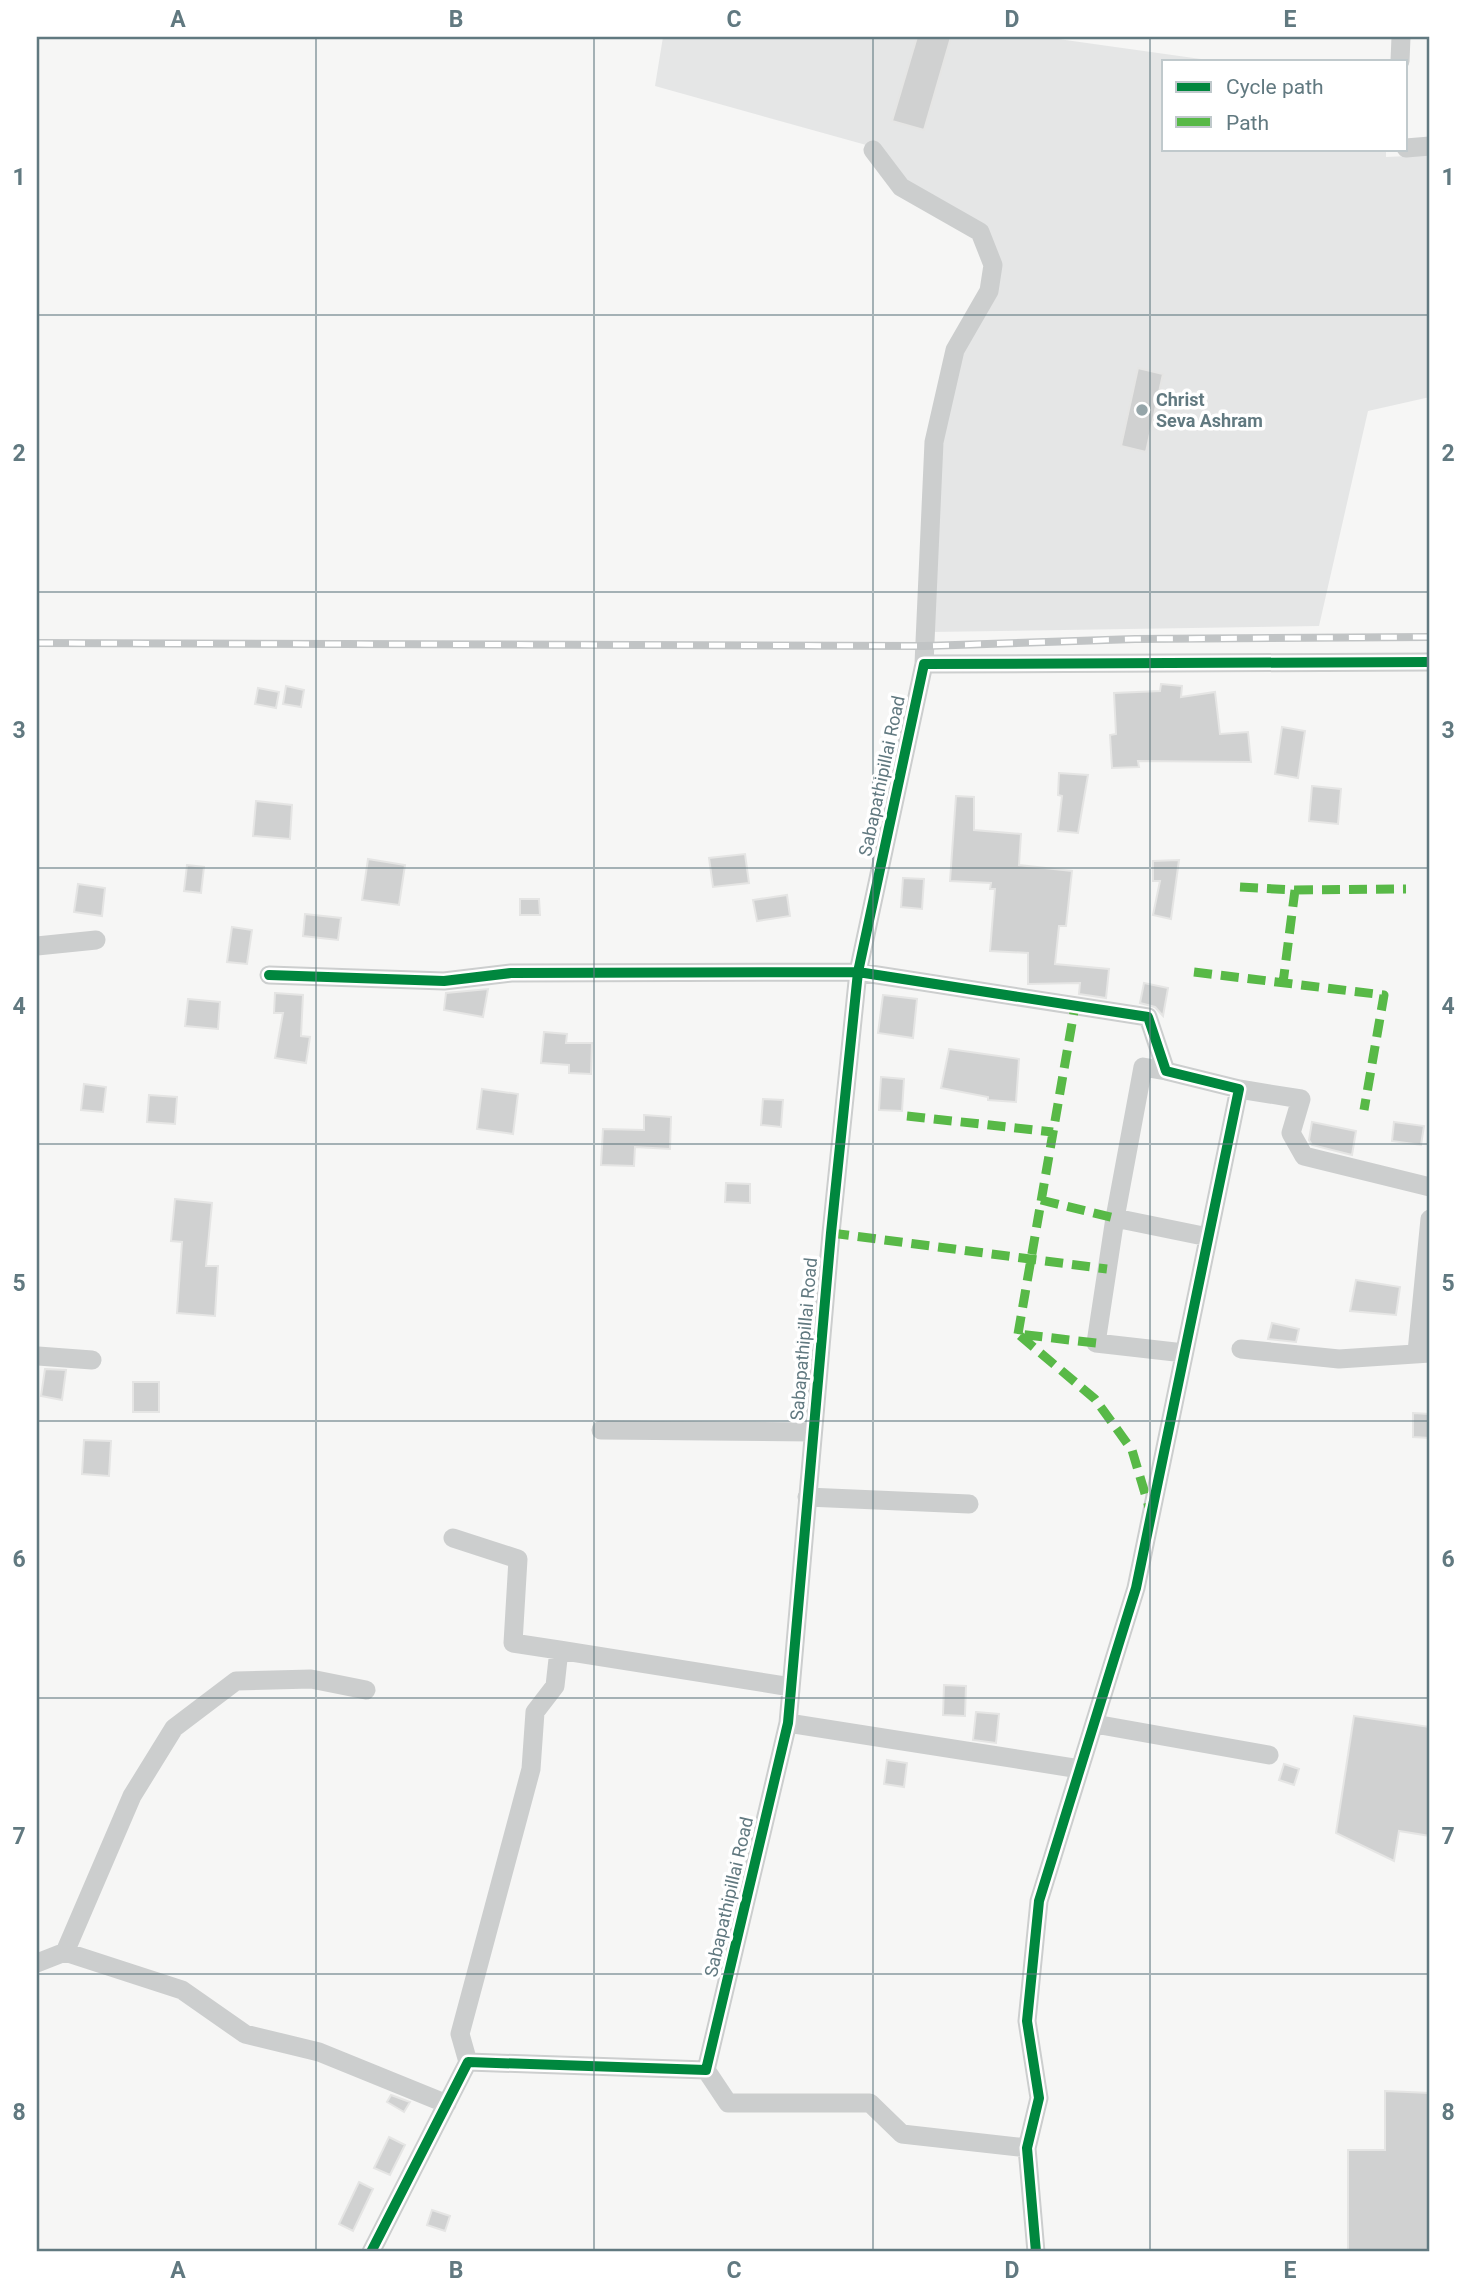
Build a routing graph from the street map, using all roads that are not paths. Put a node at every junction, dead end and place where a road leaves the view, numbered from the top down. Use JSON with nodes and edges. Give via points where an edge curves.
{"nodes":[{"id":1,"x":1401,"y":37,"type":"edge"},
{"id":2,"x":1400,"y":60,"type":"edge"},
{"id":3,"x":1430,"y":146,"type":"edge"},
{"id":4,"x":1408,"y":148,"type":"edge"},
{"id":5,"x":873,"y":150,"type":"dead end"},
{"id":6,"x":1430,"y":662,"type":"edge"},
{"id":7,"x":924,"y":664,"type":"junction"},
{"id":8,"x":96,"y":940,"type":"dead end"},
{"id":9,"x":37,"y":946,"type":"edge"},
{"id":10,"x":858,"y":972,"type":"junction"},
{"id":11,"x":269,"y":975,"type":"dead end"},
{"id":12,"x":1166,"y":1070,"type":"junction"},
{"id":13,"x":1239,"y":1089,"type":"junction"},
{"id":14,"x":1430,"y":1187,"type":"edge"},
{"id":15,"x":1115,"y":1218,"type":"junction"},
{"id":16,"x":1430,"y":1219,"type":"edge"},
{"id":17,"x":1208,"y":1237,"type":"junction"},
{"id":18,"x":1241,"y":1349,"type":"dead end"},
{"id":19,"x":1184,"y":1353,"type":"junction"},
{"id":20,"x":1424,"y":1353,"type":"edge"},
{"id":21,"x":37,"y":1356,"type":"edge"},
{"id":22,"x":92,"y":1360,"type":"dead end"},
{"id":23,"x":37,"y":1363,"type":"edge"},
{"id":24,"x":601,"y":1430,"type":"dead end"},
{"id":25,"x":813,"y":1432,"type":"junction"},
{"id":26,"x":807,"y":1497,"type":"junction"},
{"id":27,"x":969,"y":1504,"type":"dead end"},
{"id":28,"x":453,"y":1538,"type":"dead end"},
{"id":29,"x":559,"y":1650,"type":"junction"},
{"id":30,"x":791,"y":1687,"type":"junction"},
{"id":31,"x":366,"y":1690,"type":"dead end"},
{"id":32,"x":788,"y":1723,"type":"junction"},
{"id":33,"x":1095,"y":1724,"type":"junction"},
{"id":34,"x":1269,"y":1755,"type":"dead end"},
{"id":35,"x":1080,"y":1769,"type":"junction"},
{"id":36,"x":65,"y":1952,"type":"junction"},
{"id":37,"x":37,"y":1963,"type":"edge"},
{"id":38,"x":468,"y":2062,"type":"junction"},
{"id":39,"x":706,"y":2070,"type":"junction"},
{"id":40,"x":447,"y":2104,"type":"junction"},
{"id":41,"x":1027,"y":2148,"type":"junction"},
{"id":42,"x":371,"y":2252,"type":"edge"},
{"id":43,"x":1036,"y":2252,"type":"edge"}],
"edges":[{"from":1,"to":2,"type":"street"},
{"from":3,"to":4,"type":"street"},
{"from":5,"to":7,"type":"street","name":"Sabapathipillai Road","via":[[901,187],[980,232],[993,265],[989,291],[955,351],[934,442]]},
{"from":6,"to":7,"type":"street"},
{"from":7,"to":10,"type":"street","name":"Sabapathipillai Road"},
{"from":8,"to":9,"type":"street"},
{"from":10,"to":11,"type":"street","via":[[511,973],[444,981]]},
{"from":10,"to":12,"type":"street","via":[[1148,1017]]},
{"from":10,"to":25,"type":"street","name":"Sabapathipillai Road"},
{"from":12,"to":13,"type":"street"},
{"from":12,"to":15,"type":"street","via":[[1143,1067]]},
{"from":13,"to":14,"type":"street","via":[[1301,1098],[1291,1133],[1304,1156]]},
{"from":13,"to":17,"type":"street"},
{"from":15,"to":17,"type":"street"},
{"from":15,"to":19,"type":"street","via":[[1096,1343]]},
{"from":16,"to":20,"type":"street"},
{"from":17,"to":19,"type":"street"},
{"from":18,"to":20,"type":"street","via":[[1339,1359]]},
{"from":19,"to":33,"type":"street","via":[[1136,1588]]},
{"from":21,"to":22,"type":"street"},
{"from":21,"to":23,"type":"street"},
{"from":24,"to":25,"type":"street"},
{"from":25,"to":26,"type":"street","name":"Sabapathipillai Road"},
{"from":26,"to":27,"type":"street"},
{"from":26,"to":30,"type":"street","name":"Sabapathipillai Road"},
{"from":28,"to":29,"type":"street","via":[[518,1559],[513,1643]]},
{"from":29,"to":30,"type":"street"},
{"from":29,"to":38,"type":"street","via":[[555,1686],[536,1712],[531,1769],[460,2034]]},
{"from":30,"to":32,"type":"street","name":"Sabapathipillai Road"},
{"from":31,"to":36,"type":"street","via":[[311,1679],[236,1681],[174,1728],[132,1796]]},
{"from":32,"to":35,"type":"street"},
{"from":32,"to":39,"type":"street","name":"Sabapathipillai Road"},
{"from":33,"to":34,"type":"street"},
{"from":33,"to":35,"type":"street"},
{"from":35,"to":41,"type":"street","via":[[1039,1901],[1027,2021],[1038,2098]]},
{"from":36,"to":37,"type":"street"},
{"from":36,"to":40,"type":"street","via":[[182,1990],[245,2034],[318,2052]]},
{"from":38,"to":39,"type":"street"},
{"from":38,"to":40,"type":"street"},
{"from":39,"to":41,"type":"street","via":[[728,2103],[870,2103],[902,2134]]},
{"from":40,"to":42,"type":"street"},
{"from":41,"to":43,"type":"street"}]}
